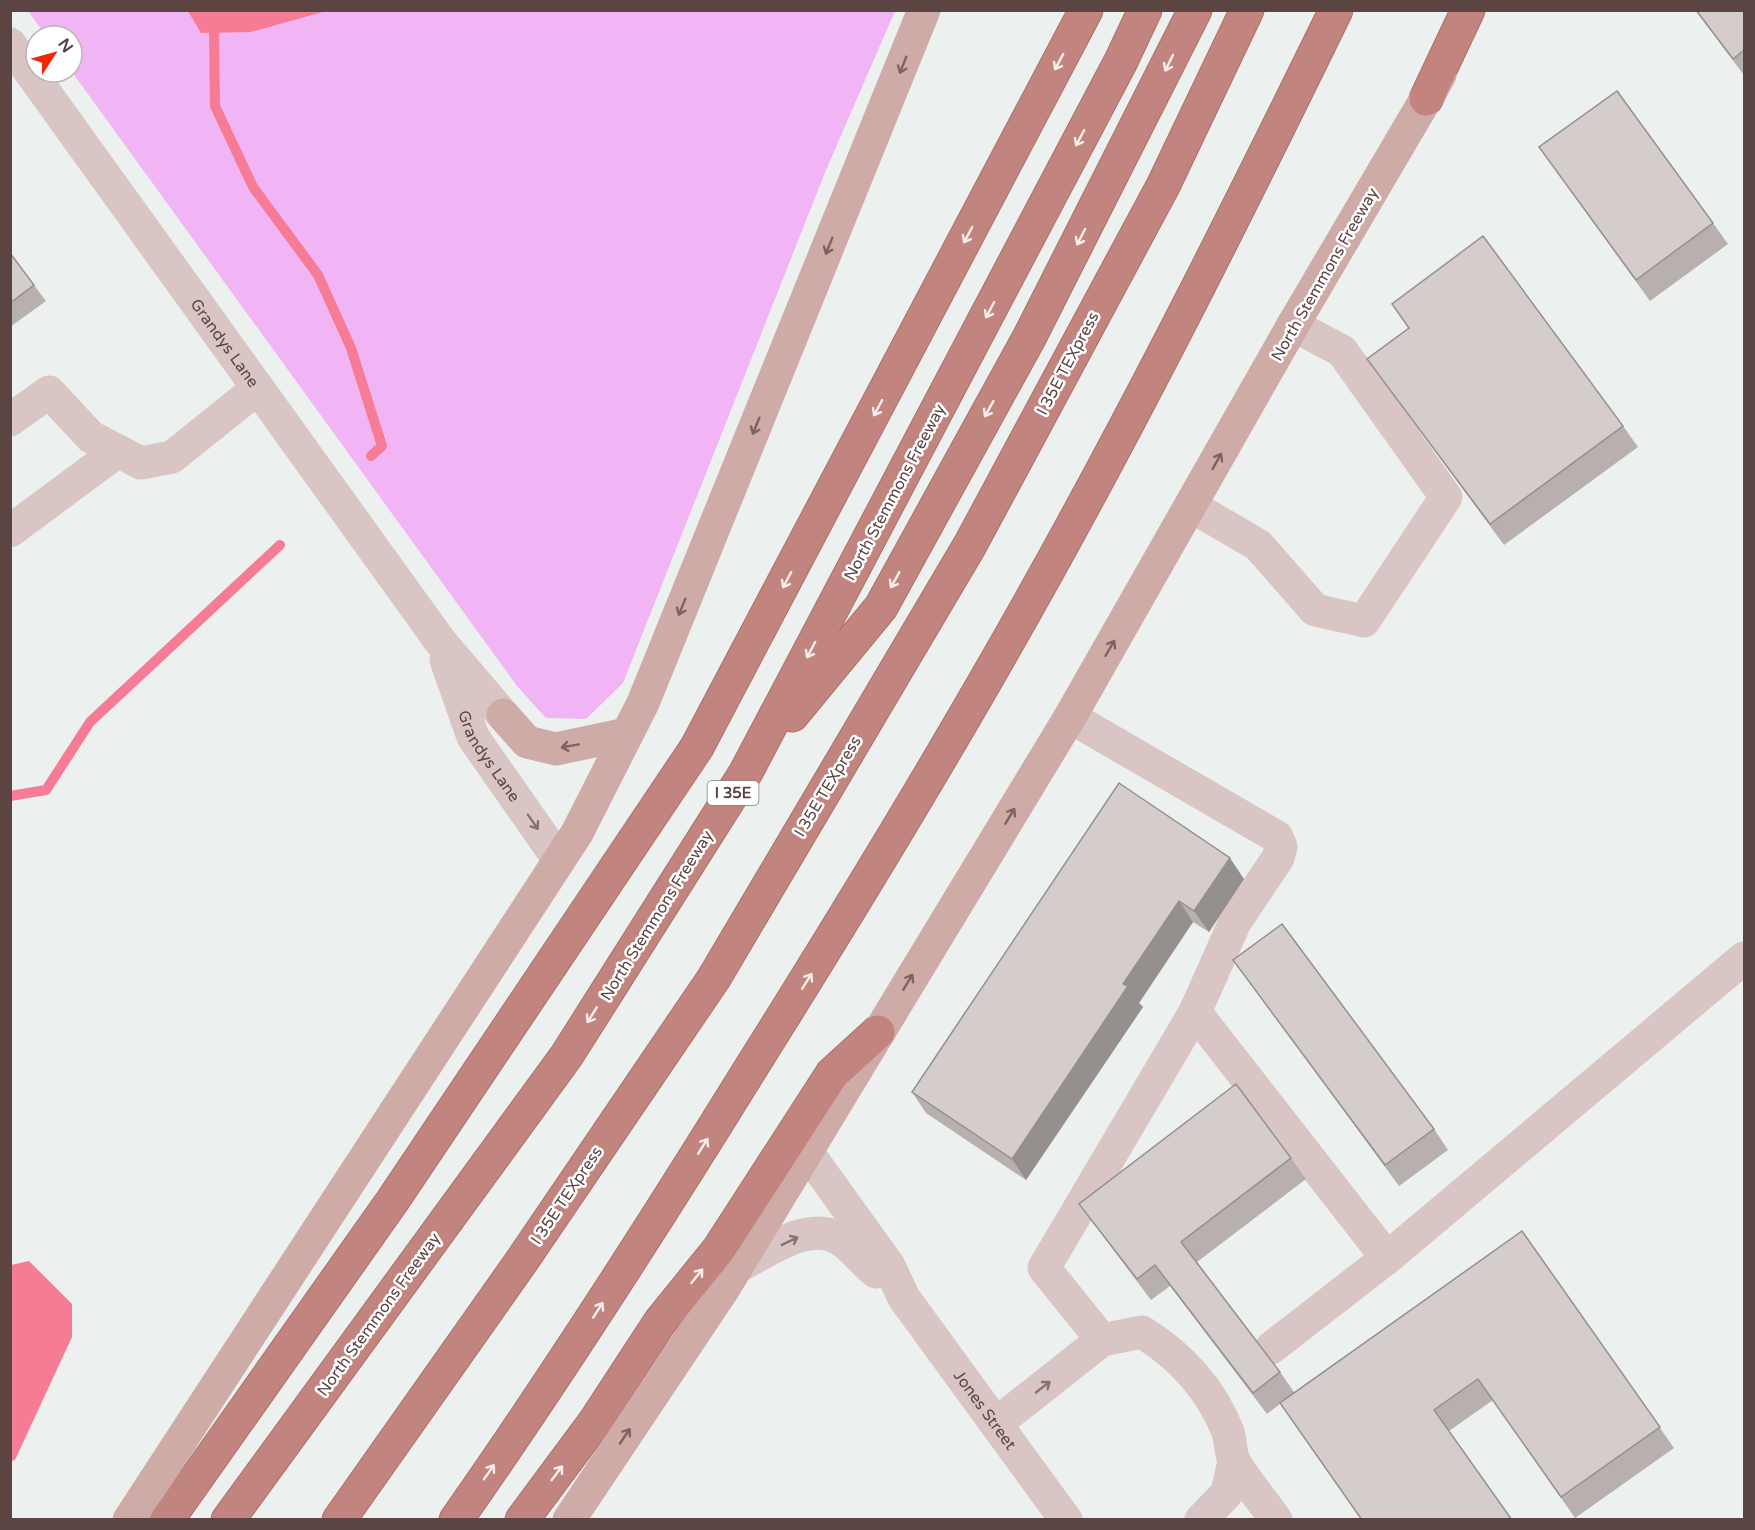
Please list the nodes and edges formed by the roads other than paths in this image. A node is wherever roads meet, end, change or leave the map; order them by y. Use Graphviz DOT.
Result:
graph roads {
  1 [pos="924,10"];
  2 [pos="1086,10"];
  3 [pos="1145,10"];
  4 [pos="1195,10"];
  5 [pos="1247,10"];
  6 [pos="1336,10"];
  7 [pos="1467,10"];
  8 [pos="1477,10"];
  9 [pos="10,44"];
  10 [pos="1426,99"];
  11 [pos="1293,325"];
  12 [pos="258,388"];
  13 [pos="10,420"];
  14 [pos="118,451"];
  15 [pos="1191,506"];
  16 [pos="10,531"];
  17 [pos="440,641"];
  18 [pos="503,716"];
  19 [pos="1070,717"];
  20 [pos="627,734"];
  21 [pos="746,772"];
  22 [pos="559,860"];
  23 [pos="1744,958"];
  24 [pos="1195,1012"];
  25 [pos="878,1032"];
  26 [pos="807,1152"];
  27 [pos="1388,1257"];
  28 [pos="737,1267"];
  29 [pos="904,1298"];
  30 [pos="1102,1341"];
  31 [pos="1271,1348"];
  32 [pos="997,1423"];
  33 [pos="1234,1461"];
  34 [pos="129,1520"];
  35 [pos="167,1520"];
  36 [pos="228,1520"];
  37 [pos="339,1520"];
  38 [pos="456,1520"];
  39 [pos="522,1520"];
  40 [pos="569,1520"];
  41 [pos="1066,1520"];
  42 [pos="1201,1520"];
  43 [pos="1276,1520"];
  1 -- 20 [label="main road, one-way"];
  2 -- 35 [label="highway, one-way"];
  3 -- 21 [label="highway, North Stemmons Freeway / I 35E, one-way"];
  4 -- 21 [label="highway, one-way"];
  5 -- 37 [label="highway, I 35E TEXpress"];
  38 -- 6 [label="highway, one-way"];
  7 -- 10 [label="highway"];
  8 -- 10 [label="main road, North Stemmons Freeway"];
  9 -- 12 [label="street, Grandys Lane"];
  10 -- 11 [label="main road, North Stemmons Freeway"];
  15 -- 11 [label="main road, North Stemmons Freeway, one-way"];
  11 -- 15 [label="street"];
  12 -- 14 [label="street"];
  12 -- 17 [label="street, Grandys Lane"];
  13 -- 14 [label="street"];
  14 -- 16 [label="street"];
  19 -- 15 [label="main road, North Stemmons Freeway, one-way"];
  17 -- 18 [label="street, Grandys Lane"];
  17 -- 22 [label="street, Grandys Lane, one-way"];
  20 -- 18 [label="main road, one-way"];
  19 -- 24 [label="street"];
  25 -- 19 [label="main road, North Stemmons Freeway, one-way"];
  20 -- 22 [label="main road"];
  21 -- 36 [label="highway, North Stemmons Freeway / I 35E, one-way"];
  22 -- 34 [label="main road"];
  23 -- 27 [label="street"];
  24 -- 27 [label="street"];
  24 -- 30 [label="street"];
  25 -- 26 [label="main road, North Stemmons Freeway"];
  39 -- 25 [label="highway, one-way"];
  26 -- 28 [label="main road, North Stemmons Freeway"];
  26 -- 29 [label="street, Jones Street"];
  27 -- 31 [label="street"];
  28 -- 29 [label="street, Jones Street, one-way"];
  40 -- 28 [label="main road, North Stemmons Freeway, one-way"];
  29 -- 32 [label="street, Jones Street"];
  32 -- 30 [label="street, one-way"];
  30 -- 33 [label="street"];
  32 -- 41 [label="street, Jones Street"];
  33 -- 42 [label="street"];
  33 -- 43 [label="street"];
}
